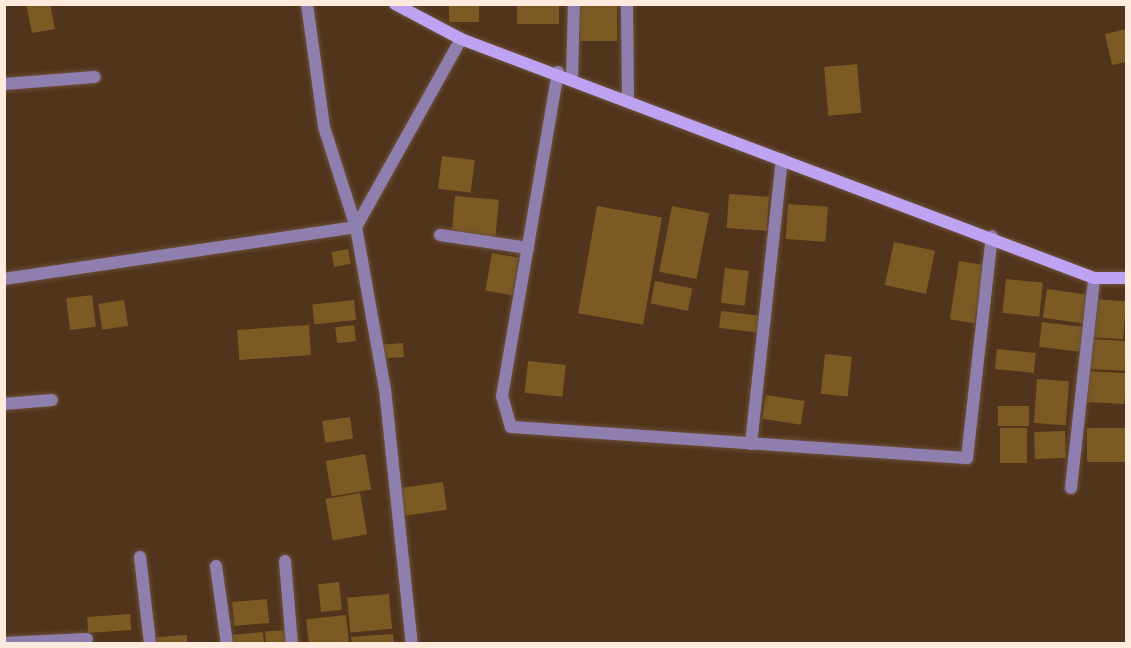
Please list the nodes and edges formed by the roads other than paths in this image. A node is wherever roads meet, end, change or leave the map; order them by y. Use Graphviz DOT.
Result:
graph roads {
  1 [pos="307,4"];
  2 [pos="395,4"];
  3 [pos="574,4"];
  4 [pos="627,4"];
  5 [pos="461,39"];
  6 [pos="558,72"];
  7 [pos="95,77"];
  8 [pos="572,78"];
  9 [pos="4,84"];
  10 [pos="628,99"];
  11 [pos="782,159"];
  12 [pos="356,227"];
  13 [pos="440,234"];
  14 [pos="992,236"];
  15 [pos="528,248"];
  16 [pos="1094,278"];
  17 [pos="1126,278"];
  18 [pos="4,279"];
  19 [pos="52,400"];
  20 [pos="4,404"];
  21 [pos="751,444"];
  22 [pos="1071,488"];
  23 [pos="140,557"];
  24 [pos="285,561"];
  25 [pos="216,566"];
  26 [pos="87,639"];
  27 [pos="4,643"];
  28 [pos="150,644"];
  29 [pos="227,644"];
  30 [pos="292,644"];
  31 [pos="412,644"];
  1 -- 12 [label="street"];
  2 -- 5 [label="street"];
  3 -- 8 [label="street"];
  4 -- 10 [label="street"];
  5 -- 6 [label="street"];
  5 -- 12 [label="street"];
  6 -- 8 [label="street"];
  6 -- 15 [label="street"];
  7 -- 9 [label="street"];
  8 -- 10 [label="street"];
  10 -- 11 [label="street"];
  11 -- 14 [label="street"];
  11 -- 21 [label="street"];
  12 -- 18 [label="street"];
  12 -- 31 [label="street"];
  13 -- 15 [label="street"];
  14 -- 16 [label="street"];
  14 -- 21 [label="street"];
  15 -- 21 [label="street"];
  16 -- 17 [label="street"];
  16 -- 22 [label="street"];
  19 -- 20 [label="street"];
  23 -- 28 [label="street"];
  24 -- 30 [label="street"];
  25 -- 29 [label="street"];
  26 -- 27 [label="street"];
}
